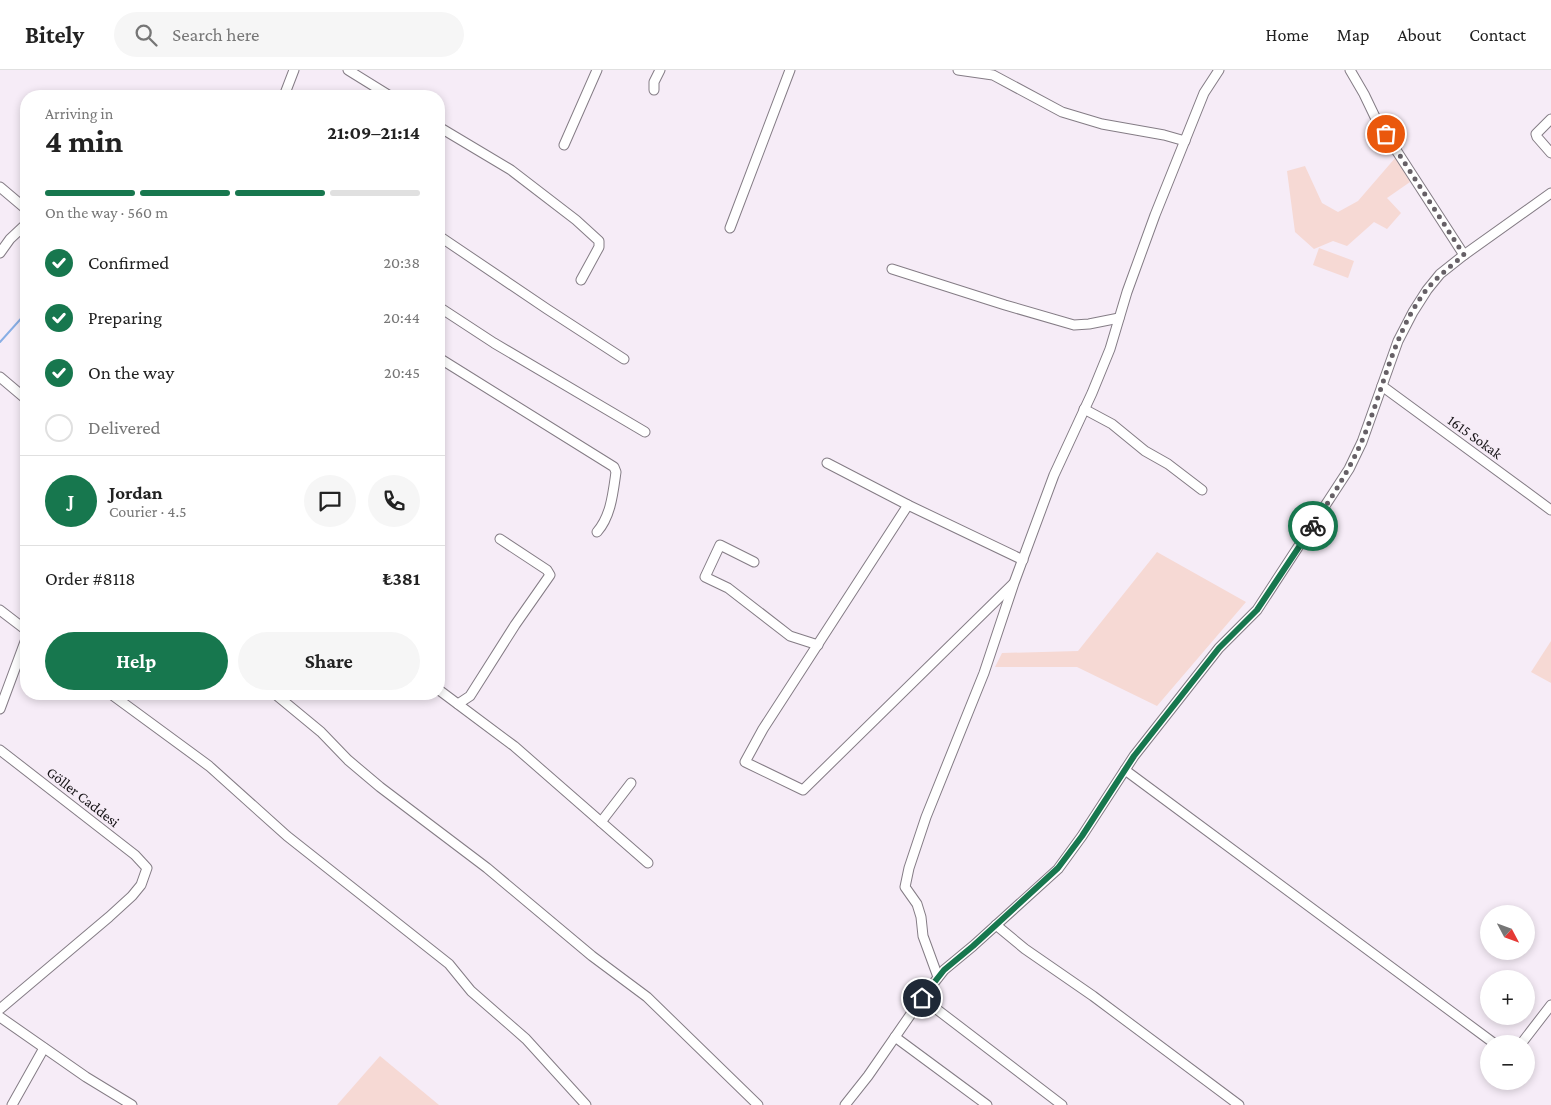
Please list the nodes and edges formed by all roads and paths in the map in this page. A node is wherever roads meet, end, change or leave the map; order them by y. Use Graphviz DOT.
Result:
graph roads {
  1 [pos="294,70"];
  2 [pos="348,70"];
  3 [pos="597,70"];
  4 [pos="660,70"];
  5 [pos="790,70"];
  6 [pos="958,70"];
  7 [pos="1219,70"];
  8 [pos="1350,70"];
  9 [pos="286,90"];
  10 [pos="380,90"];
  11 [pos="654,90"];
  12 [pos="1551,120"];
  13 [pos="445,131"];
  14 [pos="1185,141"];
  15 [pos="564,146"];
  16 [pos="1551,152"];
  17 [pos="0,187"];
  18 [pos="1551,193"];
  19 [pos="20,204"];
  20 [pos="730,228"];
  21 [pos="20,230"];
  22 [pos="445,240"];
  23 [pos="0,253"];
  24 [pos="1464,255"];
  25 [pos="892,269"];
  26 [pos="581,280"];
  27 [pos="445,311"];
  28 [pos="1119,318"];
  29 [pos="624,358"];
  30 [pos="445,362"];
  31 [pos="0,377"];
  32 [pos="1382,386"];
  33 [pos="20,394"];
  34 [pos="1084,409"];
  35 [pos="645,432"];
  36 [pos="827,463"];
  37 [pos="1202,490"];
  38 [pos="908,505"];
  39 [pos="1551,510"];
  40 [pos="597,532"];
  41 [pos="500,538"];
  42 [pos="1023,560"];
  43 [pos="754,562"];
  44 [pos="1014,583"];
  45 [pos="0,610"];
  46 [pos="20,625"];
  47 [pos="818,645"];
  48 [pos="20,655"];
  49 [pos="445,694"];
  50 [pos="119,700"];
  51 [pos="282,700"];
  52 [pos="458,704"];
  53 [pos="0,709"];
  54 [pos="0,750"];
  55 [pos="1125,770"];
  56 [pos="632,783"];
  57 [pos="601,822"];
  58 [pos="648,863"];
  59 [pos="996,925"];
  60 [pos="938,977"];
  61 [pos="922,998"];
  62 [pos="1551,1005"];
  63 [pos="0,1009"];
  64 [pos="0,1017"];
  65 [pos="1483,1035"];
  66 [pos="1528,1035"];
  67 [pos="895,1037"];
  68 [pos="44,1048"];
  69 [pos="12,1105"];
  70 [pos="132,1105"];
  71 [pos="586,1105"];
  72 [pos="758,1105"];
  73 [pos="845,1105"];
  74 [pos="987,1105"];
  75 [pos="1062,1105"];
  76 [pos="1239,1105"];
  1 -- 9 [label="street"];
  2 -- 10 [label="street"];
  3 -- 15 [label="street"];
  4 -- 11 [label="street"];
  5 -- 20 [label="street"];
  6 -- 14 [label="street"];
  7 -- 14 [label="street"];
  8 -- 24 [label="street"];
  12 -- 16 [label="street"];
  13 -- 26 [label="street"];
  14 -- 28 [label="street"];
  17 -- 19 [label="street"];
  18 -- 24 [label="street"];
  21 -- 23 [label="street"];
  22 -- 29 [label="street"];
  24 -- 32 [label="street"];
  25 -- 28 [label="street"];
  27 -- 35 [label="street"];
  28 -- 34 [label="street"];
  30 -- 40 [label="street"];
  31 -- 33 [label="street"];
  32 -- 39 [label="street, 1615 Sokak"];
  32 -- 55 [label="street"];
  34 -- 37 [label="street"];
  34 -- 42 [label="street"];
  36 -- 38 [label="street"];
  38 -- 42 [label="street"];
  38 -- 47 [label="street"];
  41 -- 52 [label="street"];
  42 -- 44 [label="street"];
  43 -- 47 [label="street"];
  44 -- 47 [label="street"];
  44 -- 60 [label="street"];
  45 -- 46 [label="street"];
  48 -- 53 [label="street"];
  49 -- 52 [label="street"];
  50 -- 71 [label="street"];
  51 -- 72 [label="street"];
  52 -- 57 [label="street"];
  54 -- 63 [label="street, Göller Caddesi"];
  55 -- 59 [label="street"];
  55 -- 65 [label="street"];
  56 -- 57 [label="street"];
  57 -- 58 [label="street"];
  59 -- 60 [label="street"];
  59 -- 76 [label="street"];
  60 -- 61 [label="street"];
  61 -- 67 [label="street"];
  61 -- 75 [label="street"];
  62 -- 66 [label="street"];
  64 -- 68 [label="street"];
  67 -- 73 [label="street"];
  67 -- 74 [label="street"];
  68 -- 69 [label="street"];
  68 -- 70 [label="street"];
}
